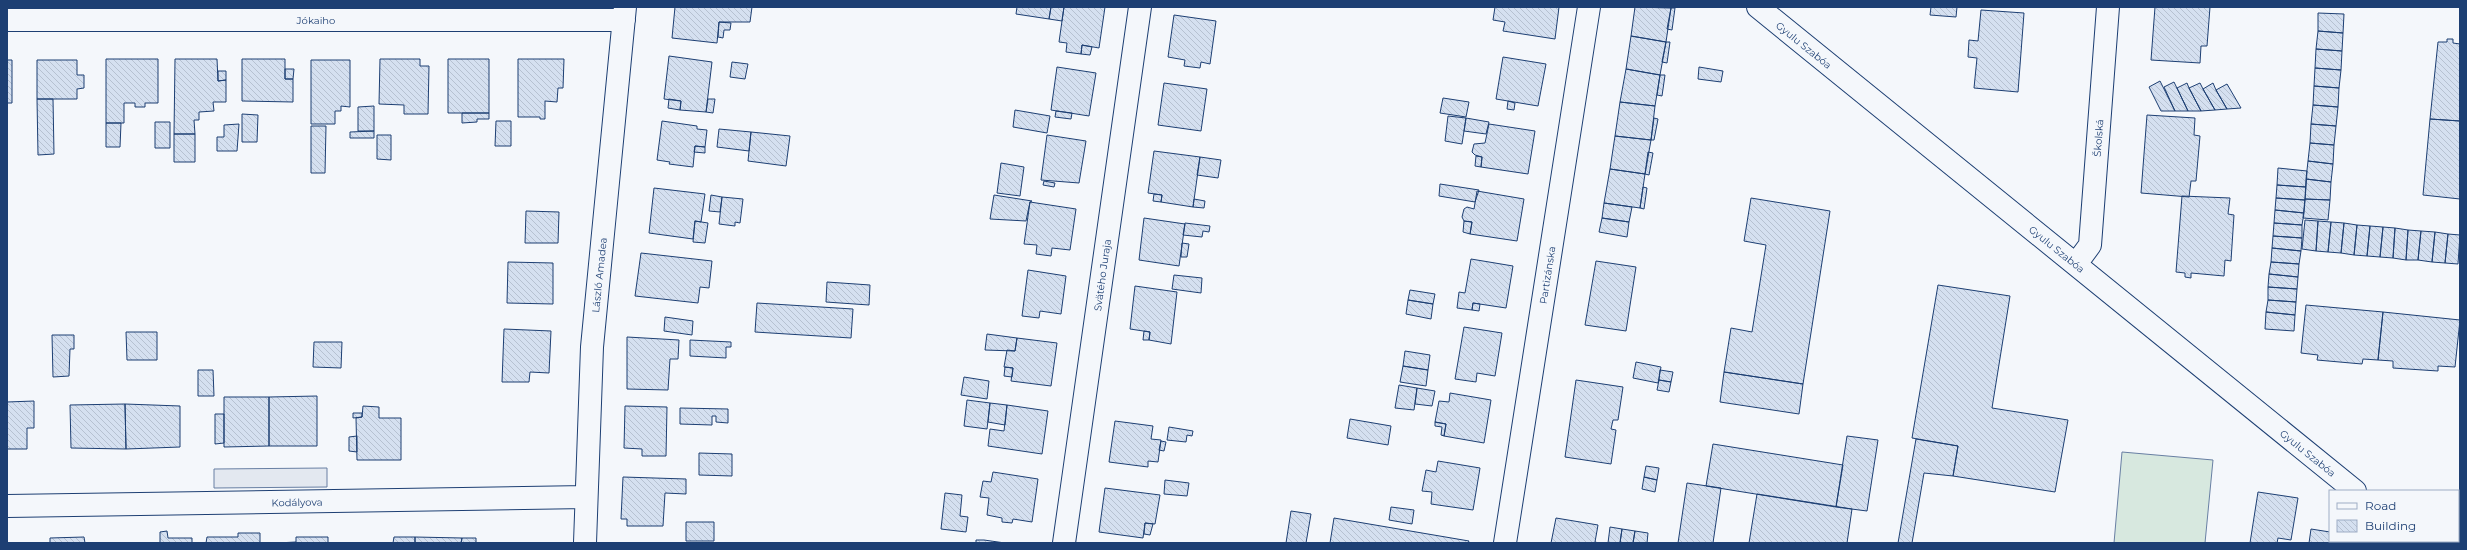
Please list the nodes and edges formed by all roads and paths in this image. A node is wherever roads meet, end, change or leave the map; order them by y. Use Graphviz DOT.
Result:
graph roads {
  1 [pos="1140,7"];
  2 [pos="1589,7"];
  3 [pos="1758,7"];
  4 [pos="2108,7"];
  5 [pos="625,13"];
  6 [pos="7,20"];
  7 [pos="2076,264"];
  8 [pos="2354,490"];
  9 [pos="586,497"];
  10 [pos="7,506"];
  11 [pos="585,543"];
  12 [pos="1064,543"];
  13 [pos="1505,543"];
  1 -- 12 [label="street, Svätého Juraja"];
  2 -- 13 [label="street, Partizánska"];
  3 -- 7 [label="street, Gyulu Szabóa"];
  4 -- 7 [label="street, Školská"];
  5 -- 6 [label="street, Jókaiho"];
  5 -- 9 [label="street, László Amadea"];
  7 -- 8 [label="street, Gyulu Szabóa"];
  9 -- 10 [label="street, Kodályova"];
  9 -- 11 [label="street, László Amadea"];
}
